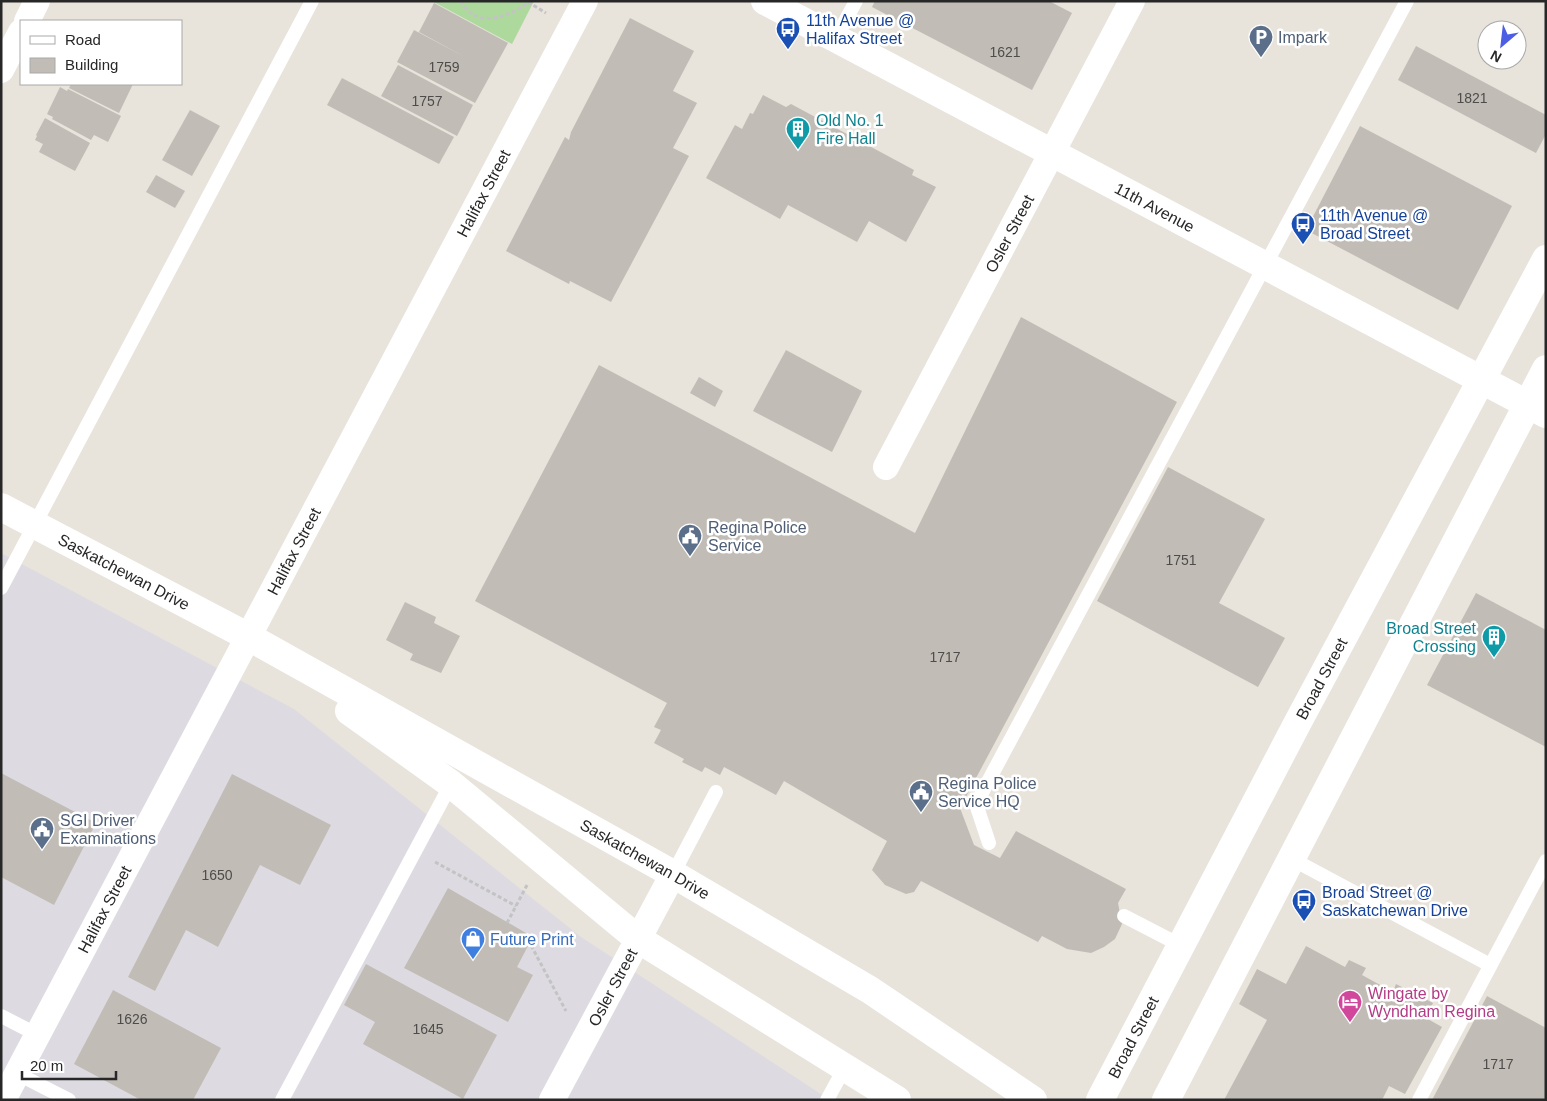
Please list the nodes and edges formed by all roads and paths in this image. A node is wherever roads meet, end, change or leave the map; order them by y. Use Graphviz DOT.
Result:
graph roads {
  1 [pos="37,1"];
  2 [pos="312,1"];
  3 [pos="461,1"];
  4 [pos="584,1"];
  5 [pos="765,1"];
  6 [pos="856,1"];
  7 [pos="1132,1"];
  8 [pos="1407,1"];
  9 [pos="528,3"];
  10 [pos="28,20"];
  11 [pos="20,34"];
  12 [pos="836,38"];
  13 [pos="1,70"];
  14 [pos="1051,152"];
  15 [pos="1546,259"];
  16 [pos="1266,266"];
  17 [pos="1546,369"];
  18 [pos="1482,380"];
  19 [pos="1536,409"];
  20 [pos="886,467"];
  21 [pos="1,507"];
  22 [pos="35,525"];
  23 [pos="1,588"];
  24 [pos="247,636"];
  25 [pos="451,784"];
  26 [pos="716,792"];
  27 [pos="989,843"];
  28 [pos="415,852"];
  29 [pos="541,858"];
  30 [pos="1290,858"];
  31 [pos="1546,861"];
  32 [pos="673,874"];
  33 [pos="516,906"];
  34 [pos="1124,916"];
  35 [pos="507,923"];
  36 [pos="525,934"];
  37 [pos="638,939"];
  38 [pos="1182,946"];
  39 [pos="1490,965"];
  40 [pos="1,1016"];
  41 [pos="38,1035"];
  42 [pos="582,1043"];
  43 [pos="844,1067"];
  44 [pos="18,1074"];
  45 [pos="3,1100"];
  46 [pos="69,1100"];
  47 [pos="282,1100"];
  48 [pos="552,1100"];
  49 [pos="827,1100"];
  50 [pos="897,1100"];
  51 [pos="1033,1100"];
  52 [pos="1100,1100"];
  53 [pos="1166,1100"];
  54 [pos="1419,1100"];
  1 -- 10 [label="street"];
  2 -- 22 [label="lane"];
  3 -- 9 [label="path"];
  4 -- 24 [label="street, Halifax Street"];
  5 -- 12 [label="main road, 11th Avenue"];
  6 -- 12 [label="lane"];
  7 -- 14 [label="street, Osler Street"];
  8 -- 16 [label="lane"];
  11 -- 13 [label="street"];
  12 -- 14 [label="main road, 11th Avenue"];
  14 -- 16 [label="main road, 11th Avenue"];
  14 -- 20 [label="street, Osler Street"];
  15 -- 18 [label="main road, Broad Street"];
  16 -- 18 [label="main road, 11th Avenue"];
  16 -- 27 [label="lane"];
  17 -- 19 [label="main road"];
  18 -- 19 [label="main road, 11th Avenue"];
  18 -- 38 [label="main road, Broad Street"];
  19 -- 30 [label="main road"];
  21 -- 22 [label="main road, Saskatchewan Drive"];
  22 -- 23 [label="lane"];
  22 -- 24 [label="main road, Saskatchewan Drive"];
  24 -- 25 [label="main road, Saskatchewan Drive"];
  24 -- 32 [label="main road, Saskatchewan Drive"];
  24 -- 41 [label="street, Halifax Street"];
  25 -- 28 [label="lane"];
  25 -- 29 [label="main road, Saskatchewan Drive"];
  26 -- 32 [label="lane"];
  28 -- 33 [label="path"];
  28 -- 47 [label="lane"];
  29 -- 33 [label="path"];
  29 -- 37 [label="main road, Saskatchewan Drive"];
  30 -- 39 [label="lane"];
  30 -- 53 [label="main road"];
  31 -- 39 [label="lane"];
  32 -- 37 [label="street, Osler Street"];
  32 -- 51 [label="main road, Saskatchewan Drive"];
  33 -- 35 [label="path"];
  34 -- 38 [label="lane"];
  36 -- 42 [label="path"];
  37 -- 42 [label="street, Osler Street"];
  37 -- 43 [label="main road, Saskatchewan Drive"];
  38 -- 52 [label="main road, Broad Street"];
  39 -- 54 [label="lane"];
  40 -- 41 [label="lane"];
  41 -- 44 [label="street, Halifax Street"];
  42 -- 48 [label="street, Osler Street"];
  43 -- 49 [label="lane"];
  43 -- 50 [label="main road, Saskatchewan Drive"];
  44 -- 45 [label="street, Halifax Street"];
  44 -- 46 [label="lane"];
}
